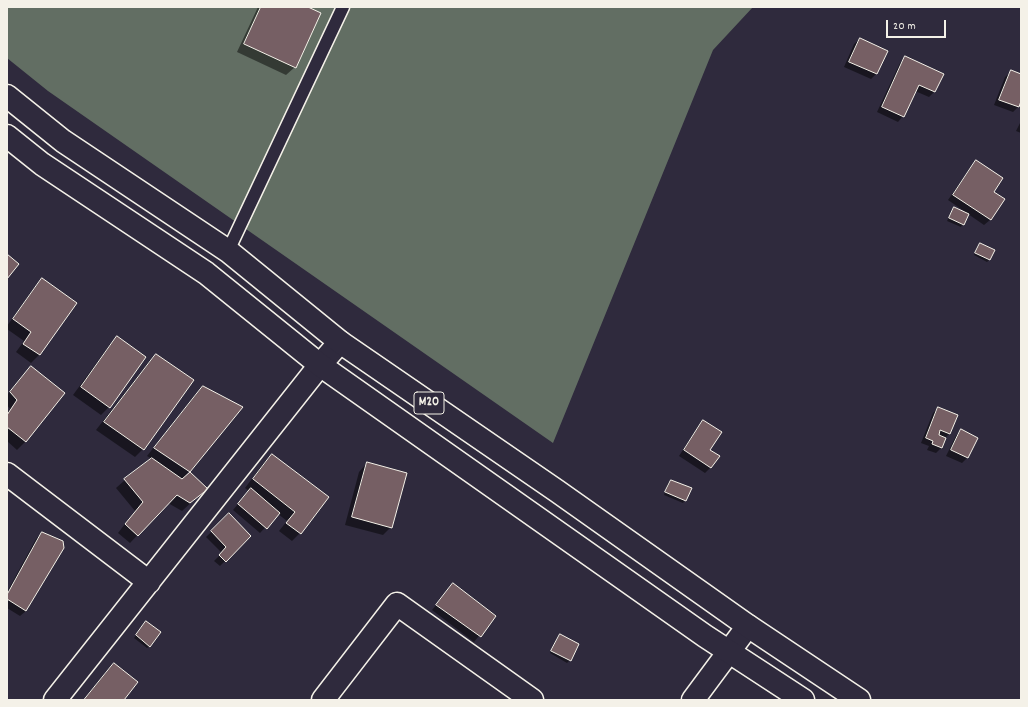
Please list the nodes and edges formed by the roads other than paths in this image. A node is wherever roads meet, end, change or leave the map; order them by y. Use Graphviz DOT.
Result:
graph roads {
  1 [pos="343,7"];
  2 [pos="7,96"];
  3 [pos="7,136"];
  4 [pos="228,251"];
  5 [pos="340,342"];
  6 [pos="320,365"];
  7 [pos="7,474"];
  8 [pos="149,582"];
  9 [pos="748,626"];
  10 [pos="730,651"];
  11 [pos="55,700"];
  12 [pos="323,700"];
  13 [pos="532,700"];
  14 [pos="693,700"];
  15 [pos="803,700"];
  16 [pos="859,700"];
  1 -- 4 [label="lane"];
  2 -- 4 [label="main road, M20"];
  3 -- 6 [label="main road, M20"];
  4 -- 5 [label="main road, M20"];
  5 -- 6 [label="main road"];
  5 -- 9 [label="main road, M20"];
  6 -- 8 [label="main road"];
  6 -- 10 [label="main road, M20"];
  7 -- 8 [label="main road"];
  8 -- 11 [label="main road"];
  9 -- 10 [label="main road"];
  9 -- 16 [label="main road, M20"];
  10 -- 14 [label="main road"];
  10 -- 15 [label="main road, M20"];
  12 -- 13 [label="main road"];
}
